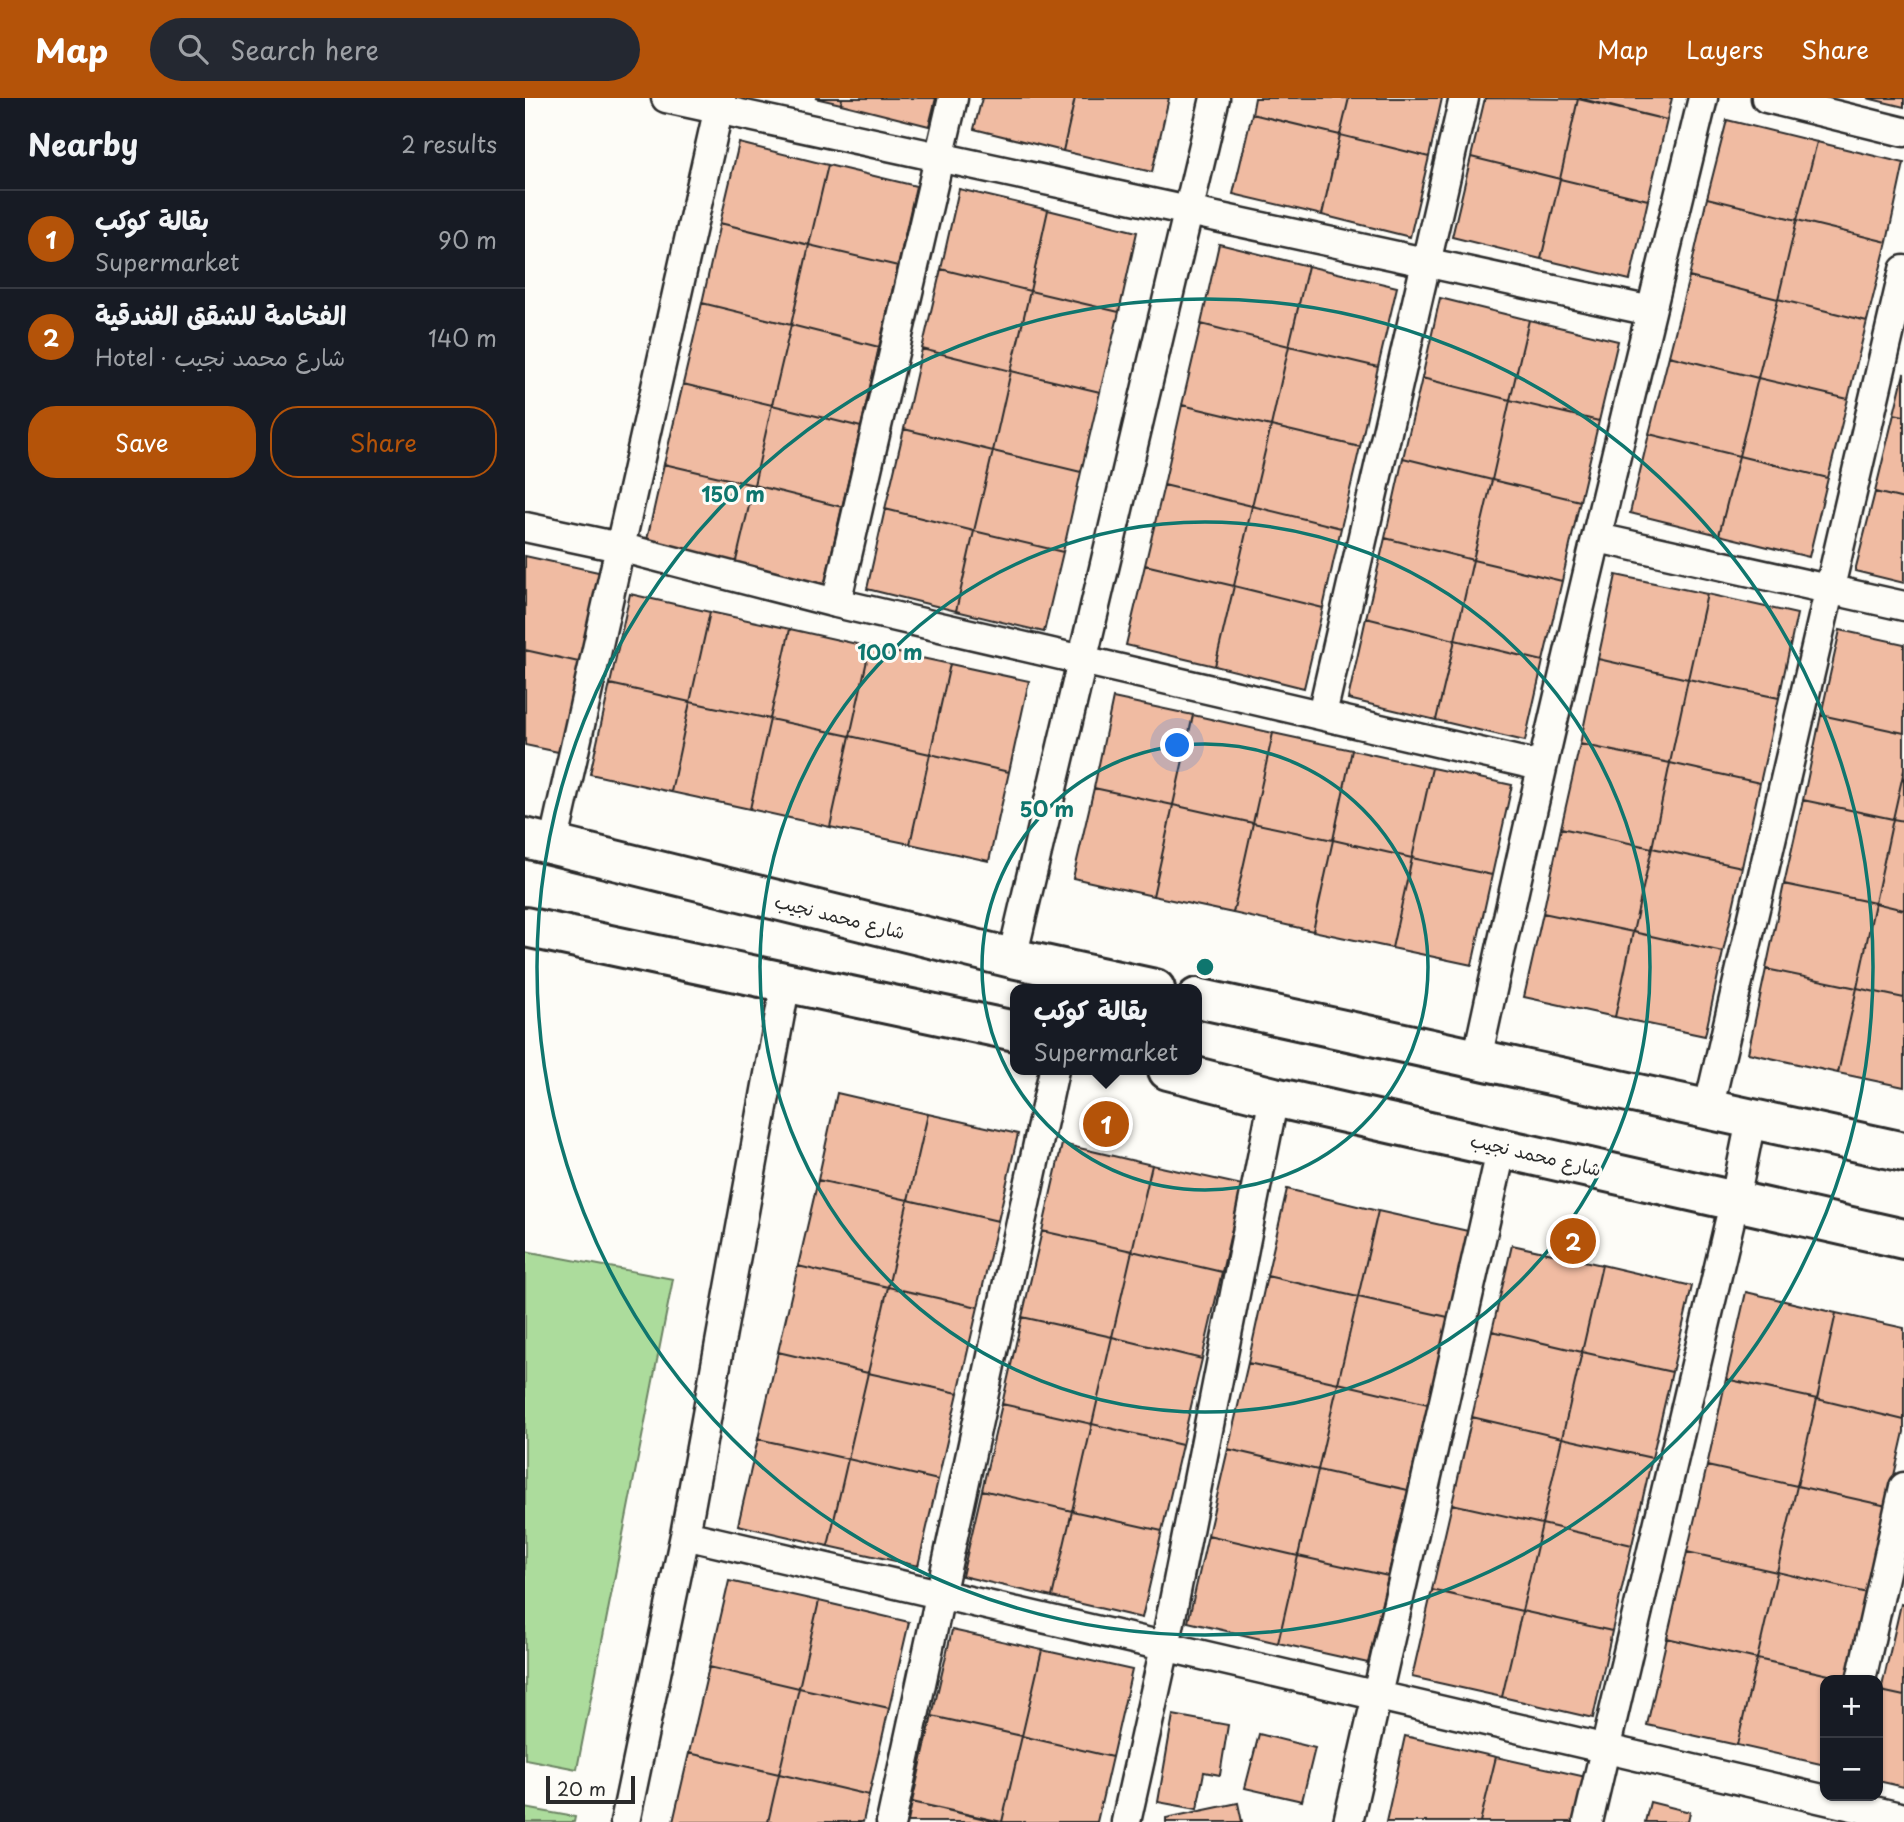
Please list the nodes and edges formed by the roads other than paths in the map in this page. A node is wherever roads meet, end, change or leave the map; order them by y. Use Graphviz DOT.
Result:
graph roads {
  1 [pos="666,98"];
  2 [pos="953,98"];
  3 [pos="1215,98"];
  4 [pos="1464,98"];
  5 [pos="1703,98"];
  6 [pos="1766,98"];
  7 [pos="719,104"];
  8 [pos="1904,132"];
  9 [pos="940,158"];
  10 [pos="1189,211"];
  11 [pos="1426,262"];
  12 [pos="1904,270"];
  13 [pos="1651,311"];
  14 [pos="525,527"];
  15 [pos="1598,538"];
  16 [pos="619,547"];
  17 [pos="1829,589"];
  18 [pos="836,603"];
  19 [pos="1904,606"];
  20 [pos="1082,660"];
  21 [pos="1322,714"];
  22 [pos="1541,766"];
  23 [pos="539,842"];
  24 [pos="525,928"];
  25 [pos="1011,958"];
  26 [pos="786,981"];
  27 [pos="1132,984"];
  28 [pos="1202,999"];
  29 [pos="1010,1030"];
  30 [pos="1477,1059"];
  31 [pos="1053,1075"];
  32 [pos="1188,1075"];
  33 [pos="1274,1097"];
  34 [pos="1708,1110"];
  35 [pos="1751,1120"];
  36 [pos="1502,1147"];
  37 [pos="1904,1152"];
  38 [pos="1735,1199"];
  39 [pos="1904,1239"];
  40 [pos="1904,1487"];
  41 [pos="685,1535"];
  42 [pos="941,1595"];
  43 [pos="1165,1647"];
  44 [pos="1862,1675"];
  45 [pos="1375,1695"];
  46 [pos="1604,1748"];
  47 [pos="1833,1806"];
  48 [pos="1904,1818"];
  49 [pos="625,1822"];
  50 [pos="891,1822"];
  51 [pos="1126,1822"];
  52 [pos="1348,1822"];
  53 [pos="1588,1822"];
  1 -- 7 [label="street"];
  2 -- 9 [label="street"];
  3 -- 10 [label="street"];
  4 -- 11 [label="street"];
  5 -- 13 [label="street"];
  6 -- 8 [label="street"];
  7 -- 9 [label="street"];
  7 -- 16 [label="street"];
  9 -- 10 [label="street"];
  9 -- 18 [label="street"];
  10 -- 11 [label="street"];
  10 -- 20 [label="street"];
  11 -- 13 [label="street"];
  11 -- 21 [label="street"];
  12 -- 17 [label="street"];
  13 -- 15 [label="street"];
  14 -- 16 [label="street"];
  15 -- 17 [label="street"];
  15 -- 22 [label="street"];
  16 -- 18 [label="street"];
  16 -- 23 [label="street"];
  17 -- 19 [label="street"];
  17 -- 34 [label="street"];
  18 -- 20 [label="street"];
  20 -- 21 [label="street"];
  20 -- 25 [label="street"];
  21 -- 22 [label="street"];
  22 -- 30 [label="street"];
  23 -- 25 [label="main road, شارع محمد نجيب"];
  24 -- 26 [label="main road"];
  25 -- 27 [label="main road, شارع محمد نجيب"];
  26 -- 29 [label="main road"];
  26 -- 41 [label="street"];
  28 -- 30 [label="main road"];
  30 -- 34 [label="main road"];
  31 -- 42 [label="street"];
  32 -- 33 [label="main road, شارع محمد نجيب"];
  33 -- 36 [label="main road, شارع محمد نجيب"];
  33 -- 43 [label="street"];
  34 -- 35 [label="main road"];
  35 -- 37 [label="main road"];
  35 -- 38 [label="street"];
  36 -- 38 [label="main road, شارع محمد نجيب"];
  36 -- 45 [label="street"];
  38 -- 39 [label="main road, شارع محمد نجيب"];
  38 -- 46 [label="street"];
  40 -- 44 [label="street"];
  41 -- 42 [label="street"];
  41 -- 49 [label="street"];
  42 -- 43 [label="street"];
  42 -- 50 [label="street"];
  43 -- 45 [label="street"];
  43 -- 51 [label="street"];
  45 -- 46 [label="street"];
  45 -- 52 [label="street"];
  46 -- 47 [label="street"];
  46 -- 53 [label="street"];
  47 -- 48 [label="street"];
}
